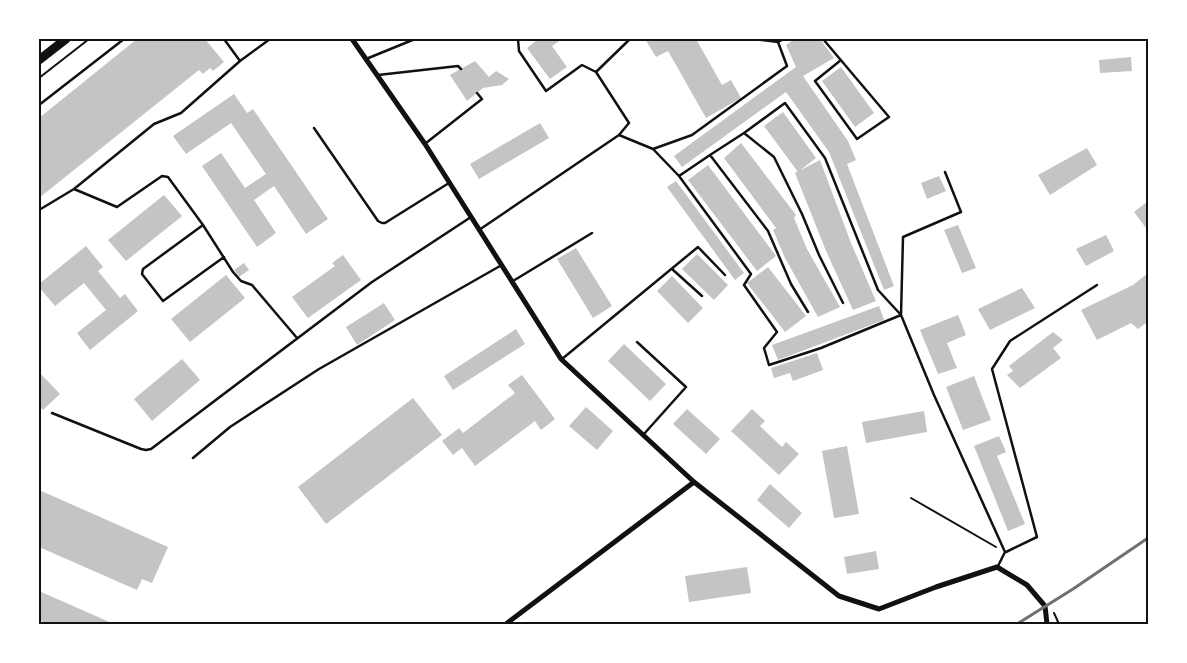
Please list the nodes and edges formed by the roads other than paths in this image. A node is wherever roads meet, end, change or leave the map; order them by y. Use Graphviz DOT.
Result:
graph roads {
  1 [pos="66,39"];
  2 [pos="124,39"];
  3 [pos="224,39"];
  4 [pos="270,39"];
  5 [pos="352,39"];
  6 [pos="415,39"];
  7 [pos="518,39"];
  8 [pos="630,39"];
  9 [pos="753,39"];
  10 [pos="784,39"];
  11 [pos="823,39"];
  12 [pos="778,42"];
  13 [pos="366,59"];
  14 [pos="39,60"];
  15 [pos="841,60"];
  16 [pos="240,61"];
  17 [pos="461,69"];
  18 [pos="596,72"];
  19 [pos="378,75"];
  20 [pos="478,93"];
  21 [pos="39,105"];
  22 [pos="314,128"];
  23 [pos="744,133"];
  24 [pos="619,136"];
  25 [pos="425,144"];
  26 [pos="653,149"];
  27 [pos="710,155"];
  28 [pos="945,172"];
  29 [pos="679,176"];
  30 [pos="450,183"];
  31 [pos="74,189"];
  32 [pos="39,210"];
  33 [pos="471,217"];
  34 [pos="203,225"];
  35 [pos="479,230"];
  36 [pos="592,233"];
  37 [pos="224,257"];
  38 [pos="502,265"];
  39 [pos="672,269"];
  40 [pos="725,274"];
  41 [pos="512,282"];
  42 [pos="1098,285"];
  43 [pos="702,296"];
  44 [pos="843,303"];
  45 [pos="808,312"];
  46 [pos="901,315"];
  47 [pos="296,338"];
  48 [pos="637,342"];
  49 [pos="561,360"];
  50 [pos="52,413"];
  51 [pos="643,435"];
  52 [pos="193,458"];
  53 [pos="694,482"];
  54 [pos="1005,552"];
  55 [pos="997,567"];
  56 [pos="506,624"];
  57 [pos="1047,624"];
  1 -- 14 [label="main road"];
  2 -- 21 [label="lane"];
  3 -- 16 [label="lane"];
  4 -- 16 [label="lane"];
  5 -- 13 [label="street"];
  6 -- 13 [label="lane"];
  7 -- 18 [label="lane"];
  8 -- 18 [label="lane"];
  9 -- 12 [label="lane"];
  10 -- 12 [label="lane"];
  11 -- 15 [label="lane"];
  12 -- 26 [label="lane"];
  13 -- 19 [label="street"];
  15 -- 15 [label="lane"];
  16 -- 31 [label="lane"];
  17 -- 19 [label="lane"];
  18 -- 24 [label="lane"];
  19 -- 25 [label="street"];
  20 -- 25 [label="lane"];
  22 -- 30 [label="lane"];
  23 -- 27 [label="lane"];
  23 -- 44 [label="lane"];
  23 -- 46 [label="lane"];
  24 -- 26 [label="lane"];
  24 -- 35 [label="lane"];
  25 -- 30 [label="street"];
  26 -- 29 [label="lane"];
  27 -- 29 [label="lane"];
  27 -- 45 [label="lane"];
  28 -- 46 [label="lane"];
  29 -- 46 [label="lane"];
  30 -- 33 [label="street"];
  31 -- 32 [label="lane"];
  31 -- 34 [label="lane"];
  33 -- 35 [label="street"];
  33 -- 47 [label="lane"];
  34 -- 37 [label="lane"];
  34 -- 37 [label="lane"];
  35 -- 38 [label="street"];
  36 -- 41 [label="lane"];
  37 -- 47 [label="lane"];
  38 -- 41 [label="street"];
  38 -- 52 [label="lane"];
  39 -- 40 [label="lane"];
  39 -- 43 [label="lane"];
  39 -- 49 [label="lane"];
  41 -- 49 [label="street"];
  42 -- 54 [label="lane"];
  46 -- 54 [label="lane"];
  47 -- 50 [label="lane"];
  48 -- 51 [label="lane"];
  49 -- 51 [label="street"];
  51 -- 53 [label="street"];
  53 -- 55 [label="street"];
  53 -- 56 [label="street"];
  54 -- 55 [label="lane"];
  55 -- 57 [label="street"];
}
